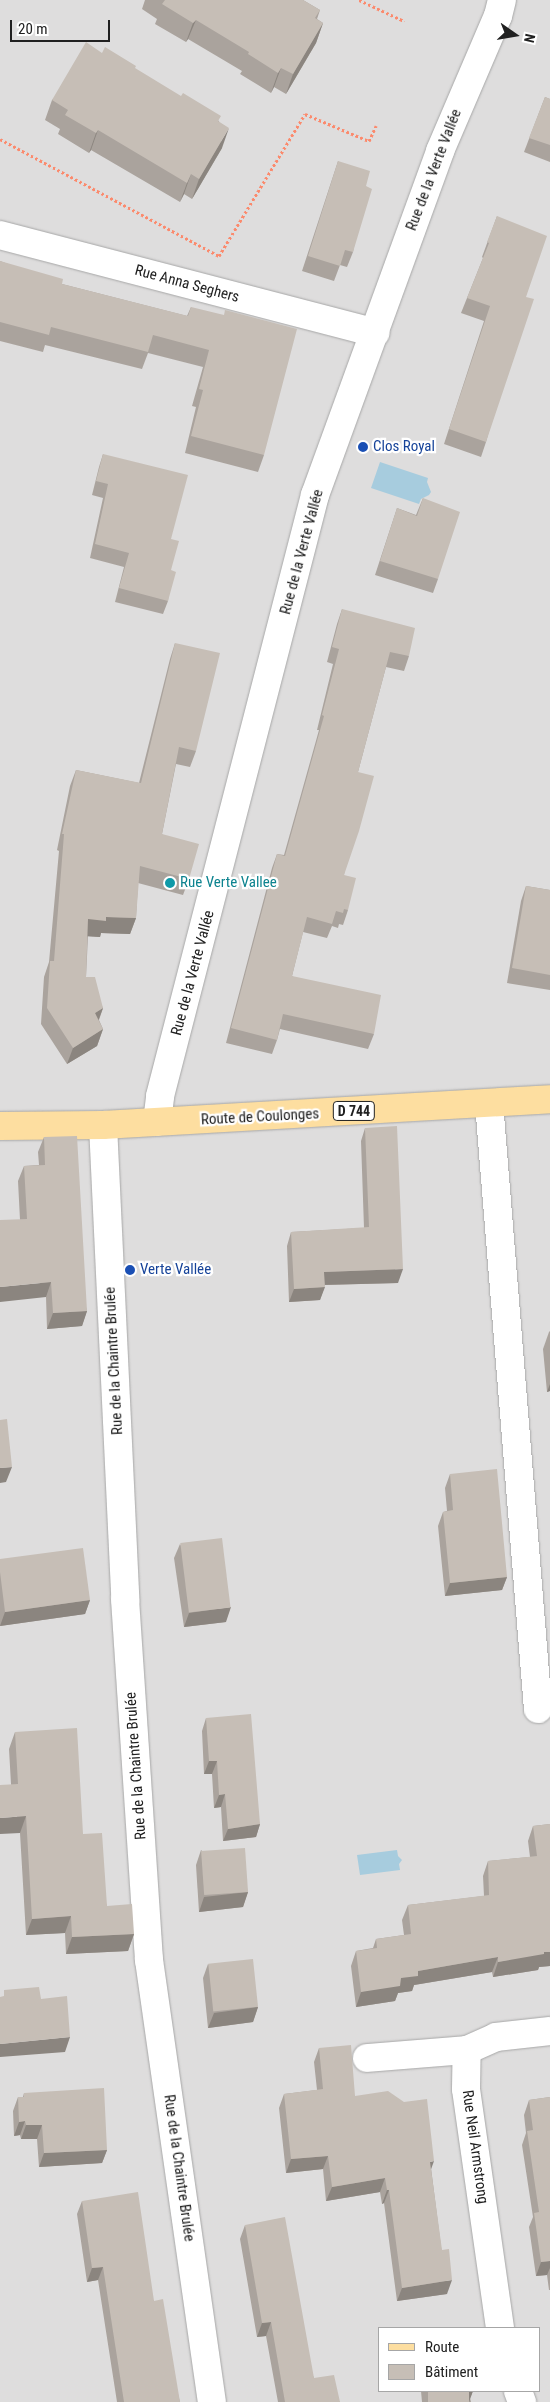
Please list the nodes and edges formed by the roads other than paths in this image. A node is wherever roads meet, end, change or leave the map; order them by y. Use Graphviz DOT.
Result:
graph roads {
  1 [pos="502,0"];
  2 [pos="0,235"];
  3 [pos="375,332"];
  4 [pos="550,1099"];
  5 [pos="489,1103"];
  6 [pos="157,1122"];
  7 [pos="0,1126"];
  8 [pos="103,1126"];
  9 [pos="538,1709"];
  10 [pos="550,2031"];
  11 [pos="467,2050"];
  12 [pos="367,2058"];
  13 [pos="500,2327"];
  14 [pos="212,2402"];
  1 -- 3 [label="street, Rue de la Verte Vallée"];
  2 -- 3 [label="street, Rue Anna Seghers"];
  3 -- 6 [label="street, Rue de la Verte Vallée"];
  4 -- 5 [label="main road, Route de Coulonges / D 744"];
  5 -- 6 [label="main road, Route de Coulonges / D 744"];
  5 -- 9 [label="street"];
  6 -- 8 [label="main road, Route de Coulonges / D 744"];
  7 -- 8 [label="main road, Route de Coulonges / D 744"];
  8 -- 14 [label="street, Rue de la Chaintre Brulée"];
  10 -- 11 [label="street"];
  11 -- 12 [label="street"];
  11 -- 13 [label="street, Rue Neil Armstrong"];
}
